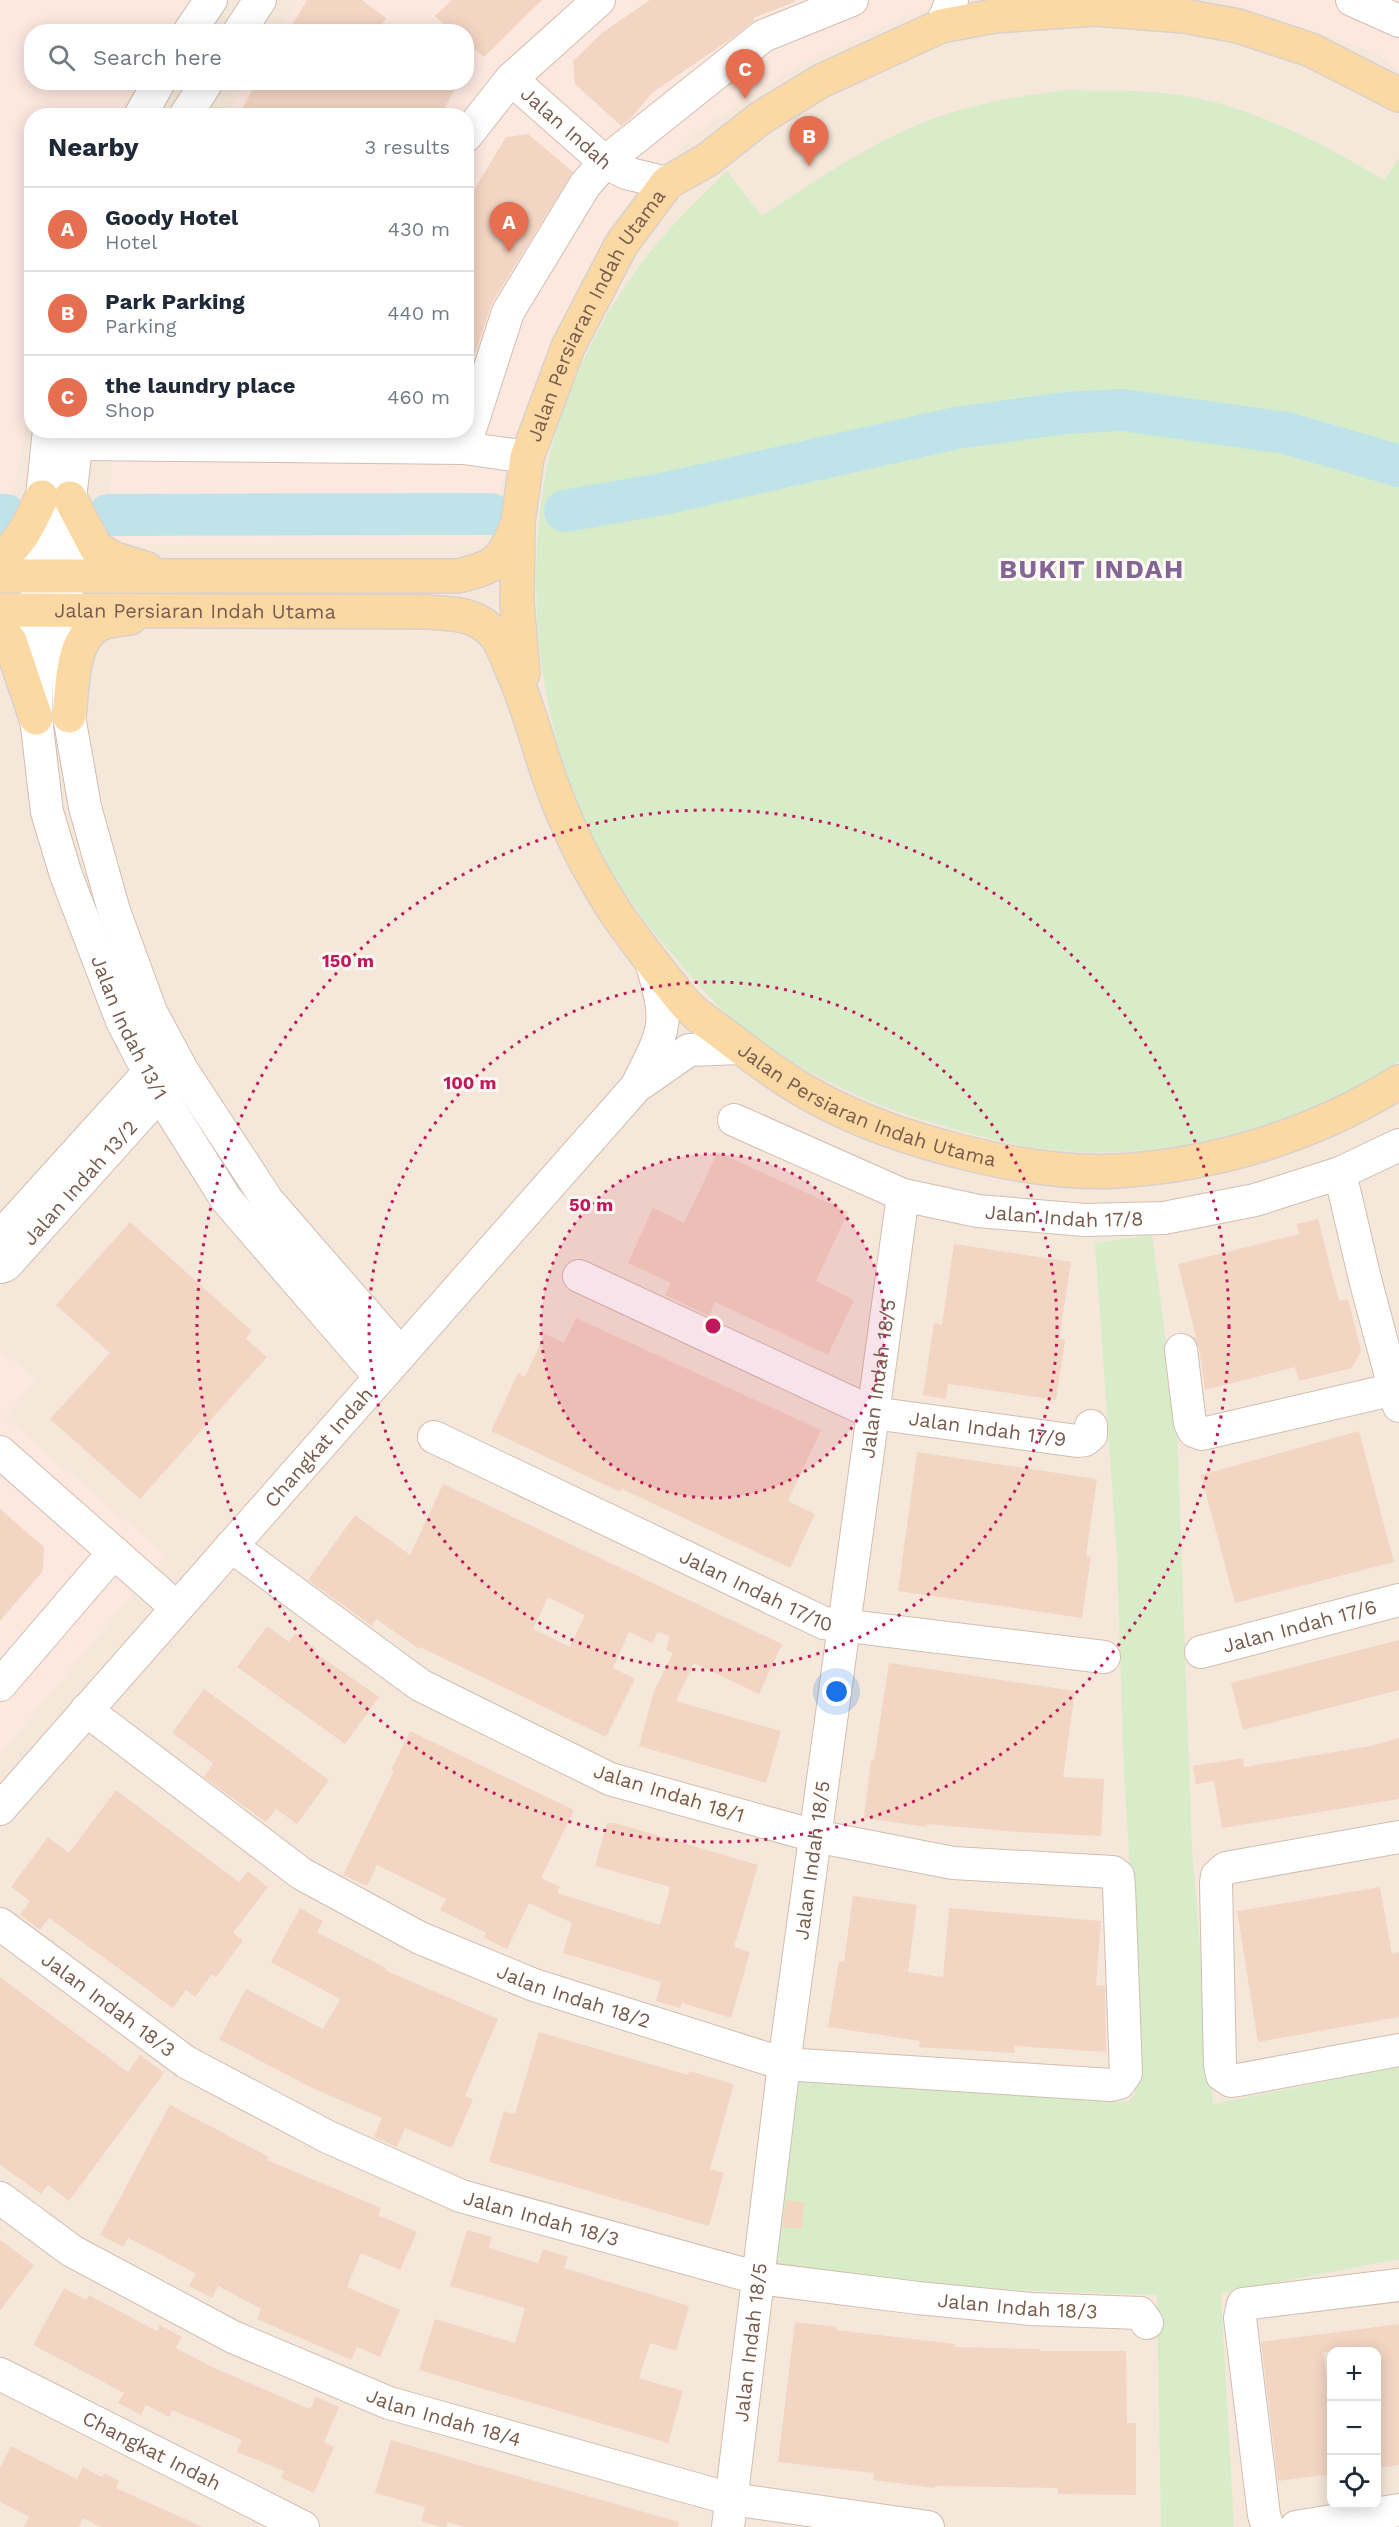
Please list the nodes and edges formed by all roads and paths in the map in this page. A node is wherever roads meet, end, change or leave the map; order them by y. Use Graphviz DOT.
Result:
graph roads {
  1 [pos="211,0"];
  2 [pos="260,0"];
  3 [pos="599,0"];
  4 [pos="852,0"];
  5 [pos="1352,0"];
  6 [pos="1122,5"];
  7 [pos="988,8"];
  8 [pos="1178,8"];
  9 [pos="947,13"];
  10 [pos="1399,21"];
  11 [pos="194,24"];
  12 [pos="245,24"];
  13 [pos="511,79"];
  14 [pos="155,90"];
  15 [pos="202,90"];
  16 [pos="1399,95"];
  17 [pos="144,108"];
  18 [pos="190,108"];
  19 [pos="474,125"];
  20 [pos="615,167"];
  21 [pos="667,183"];
  22 [pos="640,218"];
  23 [pos="474,417"];
  24 [pos="67,438"];
  25 [pos="268,438"];
  26 [pos="467,438"];
  27 [pos="334,439"];
  28 [pos="464,448"];
  29 [pos="527,457"];
  30 [pos="56,498"];
  31 [pos="518,522"];
  32 [pos="0,557"];
  33 [pos="0,576"];
  34 [pos="52,577"];
  35 [pos="176,577"];
  36 [pos="0,610"];
  37 [pos="51,610"];
  38 [pos="173,610"];
  39 [pos="0,630"];
  40 [pos="525,696"];
  41 [pos="69,716"];
  42 [pos="36,718"];
  43 [pos="651,960"];
  44 [pos="742,1048"];
  45 [pos="177,1059"];
  46 [pos="153,1083"];
  47 [pos="1399,1083"];
  48 [pos="636,1087"];
  49 [pos="734,1120"];
  50 [pos="1399,1145"];
  51 [pos="1340,1173"];
  52 [pos="903,1195"];
  53 [pos="0,1237"];
  54 [pos="0,1267"];
  55 [pos="579,1276"];
  56 [pos="1181,1350"];
  57 [pos="401,1354"];
  58 [pos="380,1377"];
  59 [pos="1398,1394"];
  60 [pos="873,1413"];
  61 [pos="1091,1426"];
  62 [pos="434,1437"];
  63 [pos="0,1452"];
  64 [pos="231,1546"];
  65 [pos="114,1552"];
  66 [pos="1399,1600"];
  67 [pos="177,1608"];
  68 [pos="844,1623"];
  69 [pos="1201,1652"];
  70 [pos="1104,1658"];
  71 [pos="0,1685"];
  72 [pos="86,1710"];
  73 [pos="0,1809"];
  74 [pos="815,1836"];
  75 [pos="1399,1837"];
  76 [pos="0,1924"];
  77 [pos="1399,2050"];
  78 [pos="784,2064"];
  79 [pos="1126,2073"];
  80 [pos="0,2198"];
  81 [pos="758,2278"];
  82 [pos="1399,2285"];
  83 [pos="1147,2323"];
  84 [pos="0,2374"];
  85 [pos="1399,2510"];
  86 [pos="730,2513"];
  87 [pos="299,2526"];
  88 [pos="928,2527"];
  89 [pos="1268,2527"];
  90 [pos="1296,2527"];
  1 -- 11 [label="street"];
  2 -- 12 [label="street"];
  3 -- 13 [label="street"];
  4 -- 20 [label="street"];
  5 -- 10 [label="street"];
  6 -- 7 [label="main road, Jalan Persiaran Indah Utama"];
  6 -- 8 [label="main road, Jalan Persiaran Indah Utama"];
  7 -- 9 [label="main road, Jalan Persiaran Indah Utama"];
  8 -- 16 [label="main road, Jalan Persiaran Indah Utama"];
  9 -- 21 [label="main road, Jalan Persiaran Indah Utama"];
  13 -- 19 [label="street"];
  13 -- 20 [label="street, Jalan Indah"];
  14 -- 17 [label="street"];
  15 -- 18 [label="street"];
  20 -- 21 [label="street, Jalan Indah"];
  20 -- 22 [label="street, Jalan Indah"];
  20 -- 23 [label="street"];
  21 -- 22 [label="main road, Jalan Persiaran Indah Utama"];
  22 -- 29 [label="main road, Jalan Persiaran Indah Utama"];
  24 -- 30 [label="street"];
  25 -- 27 [label="street"];
  26 -- 28 [label="street"];
  27 -- 28 [label="street"];
  28 -- 29 [label="street"];
  29 -- 31 [label="main road, Jalan Persiaran Indah Utama"];
  30 -- 32 [label="main road"];
  30 -- 34 [label="street"];
  30 -- 35 [label="main road"];
  31 -- 35 [label="main road, Jalan Persiaran Indah Utama"];
  31 -- 40 [label="main road, Jalan Persiaran Indah Utama"];
  33 -- 34 [label="main road, Jalan Persiaran Indah Utama"];
  34 -- 35 [label="main road, Jalan Persiaran Indah Utama"];
  34 -- 37 [label="street"];
  36 -- 37 [label="main road, Jalan Persiaran Indah Utama"];
  37 -- 38 [label="main road, Jalan Persiaran Indah Utama"];
  37 -- 41 [label="street, Jalan Indah 13/1"];
  37 -- 42 [label="street, Jalan Indah 13/1"];
  38 -- 40 [label="main road, Jalan Persiaran Indah Utama"];
  38 -- 41 [label="main road"];
  39 -- 42 [label="main road"];
  40 -- 43 [label="main road, Jalan Persiaran Indah Utama"];
  41 -- 45 [label="street, Jalan Indah 13/1"];
  42 -- 46 [label="street, Jalan Indah 13/1"];
  43 -- 44 [label="main road, Jalan Persiaran Indah Utama"];
  43 -- 48 [label="street, Changkat Indah"];
  44 -- 47 [label="main road, Jalan Persiaran Indah Utama"];
  44 -- 48 [label="street, Changkat Indah"];
  45 -- 46 [label="street, Jalan Indah 13/2"];
  45 -- 57 [label="street, Jalan Indah 13/1"];
  46 -- 53 [label="street, Jalan Indah 13/2"];
  46 -- 54 [label="street, Jalan Indah 13/2"];
  46 -- 58 [label="street, Jalan Indah 13/1"];
  48 -- 57 [label="street, Changkat Indah"];
  49 -- 52 [label="street, Jalan Indah 17/8"];
  50 -- 51 [label="street, Jalan Indah 17/8"];
  51 -- 52 [label="street, Jalan Indah 17/8"];
  51 -- 59 [label="street"];
  52 -- 60 [label="street, Jalan Indah 18/5"];
  55 -- 60 [label="street, Jalan Indah 17/9"];
  56 -- 59 [label="street"];
  57 -- 58 [label="street, Changkat Indah"];
  58 -- 64 [label="street, Changkat Indah"];
  60 -- 61 [label="street, Jalan Indah 17/9"];
  60 -- 68 [label="street, Jalan Indah 18/5"];
  62 -- 68 [label="street, Jalan Indah 17/10"];
  63 -- 65 [label="street"];
  64 -- 67 [label="street, Changkat Indah"];
  64 -- 74 [label="street, Jalan Indah 18/1"];
  65 -- 67 [label="street"];
  65 -- 71 [label="street"];
  66 -- 69 [label="street, Jalan Indah 17/6"];
  67 -- 72 [label="street, Changkat Indah"];
  68 -- 70 [label="street, Jalan Indah 17/10"];
  68 -- 74 [label="street, Jalan Indah 18/5"];
  72 -- 73 [label="street, Changkat Indah"];
  72 -- 78 [label="street, Jalan Indah 18/2"];
  74 -- 78 [label="street, Jalan Indah 18/5"];
  74 -- 79 [label="street, Jalan Indah 18/1"];
  75 -- 77 [label="street"];
  76 -- 81 [label="street, Jalan Indah 18/3"];
  78 -- 79 [label="street, Jalan Indah 18/2"];
  78 -- 81 [label="street, Jalan Indah 18/5"];
  80 -- 86 [label="street, Jalan Indah 18/4"];
  81 -- 83 [label="street, Jalan Indah 18/3"];
  81 -- 86 [label="street, Jalan Indah 18/5"];
  82 -- 89 [label="street"];
  84 -- 87 [label="street, Changkat Indah"];
  85 -- 90 [label="street"];
  86 -- 88 [label="street, Jalan Indah 18/4"];
}
